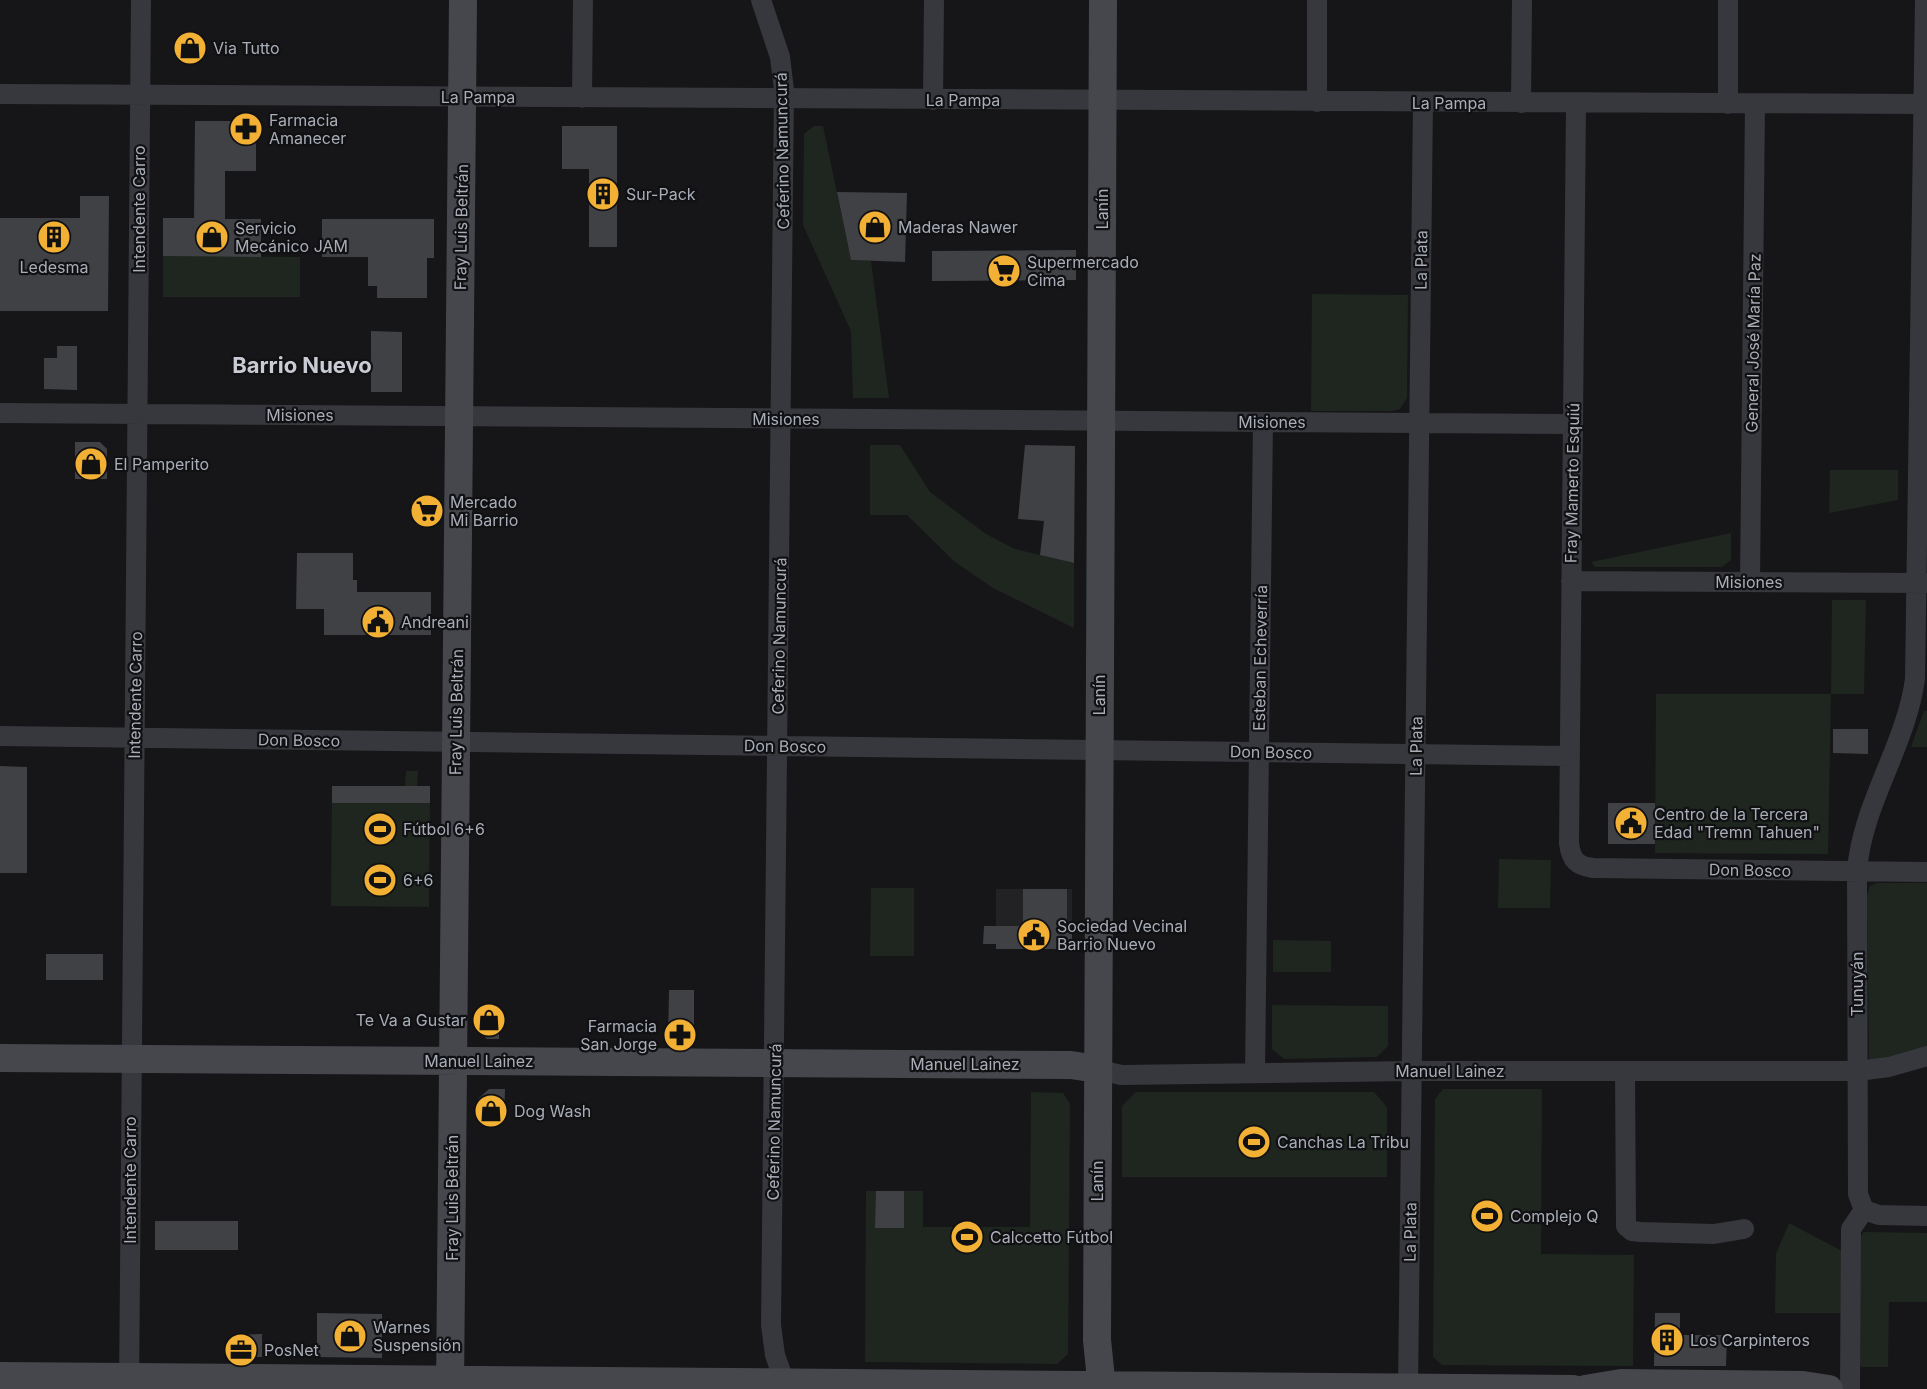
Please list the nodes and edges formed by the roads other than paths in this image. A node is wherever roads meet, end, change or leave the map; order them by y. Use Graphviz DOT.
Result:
graph roads {
  1 [pos="141,0"];
  2 [pos="463,0"];
  3 [pos="583,0"];
  4 [pos="761,0"];
  5 [pos="934,0"];
  6 [pos="1103,0"];
  7 [pos="1317,0"];
  8 [pos="1522,0"];
  9 [pos="1728,0"];
  10 [pos="1925,0"];
  11 [pos="0,94"];
  12 [pos="140,95"];
  13 [pos="462,97"];
  14 [pos="582,98"];
  15 [pos="784,99"];
  16 [pos="933,100"];
  17 [pos="1102,101"];
  18 [pos="1317,102"];
  19 [pos="1423,102"];
  20 [pos="1521,103"];
  21 [pos="1576,103"];
  22 [pos="1728,104"];
  23 [pos="1755,104"];
  24 [pos="1925,104"];
  25 [pos="0,413"];
  26 [pos="137,414"];
  27 [pos="459,417"];
  28 [pos="781,419"];
  29 [pos="1101,421"];
  30 [pos="1263,422"];
  31 [pos="1419,423"];
  32 [pos="1573,424"];
  33 [pos="1571,581"];
  34 [pos="1750,582"];
  35 [pos="1921,583"];
  36 [pos="0,736"];
  37 [pos="134,738"];
  38 [pos="456,742"];
  39 [pos="778,746"];
  40 [pos="1099,750"];
  41 [pos="1259,752"];
  42 [pos="1416,754"];
  43 [pos="1570,756"];
  44 [pos="1575,862"];
  45 [pos="1857,871"];
  46 [pos="1927,872"];
  47 [pos="1927,1056"];
  48 [pos="0,1058"];
  49 [pos="131,1059"];
  50 [pos="453,1061"];
  51 [pos="775,1063"];
  52 [pos="1097,1070"];
  53 [pos="1413,1071"];
  54 [pos="1625,1071"];
  55 [pos="1858,1071"];
  56 [pos="1255,1073"];
  57 [pos="1864,1210"];
  58 [pos="1927,1216"];
  59 [pos="1744,1229"];
  60 [pos="0,1376"];
  61 [pos="129,1383"];
  62 [pos="450,1385"];
  63 [pos="783,1387"];
  64 [pos="1102,1387"];
  65 [pos="1408,1388"];
  66 [pos="1573,1389"];
  67 [pos="1585,1389"];
  68 [pos="1829,1389"];
  69 [pos="1850,1389"];
  1 -- 12 [label="street, Intendente Carro"];
  2 -- 13 [label="street, Fray Luis Beltrán"];
  3 -- 14 [label="street"];
  4 -- 15 [label="street, Ceferino Namuncurá"];
  5 -- 16 [label="street"];
  6 -- 17 [label="street, Lanín"];
  7 -- 18 [label="street"];
  8 -- 20 [label="street"];
  9 -- 22 [label="street"];
  10 -- 24 [label="street, Tunuyán"];
  11 -- 12 [label="street, La Pampa"];
  12 -- 13 [label="street, La Pampa"];
  12 -- 26 [label="street, Intendente Carro"];
  13 -- 14 [label="street, La Pampa"];
  13 -- 27 [label="street, Fray Luis Beltrán"];
  14 -- 15 [label="street, La Pampa"];
  15 -- 16 [label="street, La Pampa"];
  15 -- 28 [label="street, Ceferino Namuncurá"];
  16 -- 17 [label="street, La Pampa"];
  17 -- 18 [label="street, La Pampa"];
  17 -- 29 [label="street, Lanín"];
  18 -- 19 [label="street, La Pampa"];
  19 -- 20 [label="street, La Pampa"];
  19 -- 31 [label="street, La Plata"];
  20 -- 21 [label="street, La Pampa"];
  21 -- 22 [label="street, La Pampa"];
  21 -- 32 [label="street, Fray Mamerto Esquiú"];
  22 -- 23 [label="street, La Pampa"];
  23 -- 24 [label="street, La Pampa"];
  23 -- 34 [label="street, General José María Paz"];
  24 -- 35 [label="street, Tunuyán"];
  25 -- 26 [label="street, Misiones"];
  26 -- 27 [label="street, Misiones"];
  26 -- 37 [label="street, Intendente Carro"];
  27 -- 28 [label="street, Misiones"];
  27 -- 38 [label="street, Fray Luis Beltrán"];
  28 -- 29 [label="street, Misiones"];
  28 -- 39 [label="street, Ceferino Namuncurá"];
  29 -- 30 [label="street, Misiones"];
  29 -- 40 [label="street, Lanín"];
  30 -- 31 [label="street, Misiones"];
  30 -- 41 [label="street, Esteban Echeverría"];
  31 -- 32 [label="street, Misiones"];
  31 -- 42 [label="street, La Plata"];
  32 -- 33 [label="street, Fray Mamerto Esquiú"];
  33 -- 34 [label="street, Misiones"];
  33 -- 43 [label="street, Fray Mamerto Esquiú"];
  34 -- 35 [label="street, Misiones"];
  35 -- 45 [label="street, Tunuyán"];
  36 -- 37 [label="street, Don Bosco"];
  37 -- 38 [label="street, Don Bosco"];
  37 -- 49 [label="street, Intendente Carro"];
  38 -- 39 [label="street, Don Bosco"];
  38 -- 50 [label="street, Fray Luis Beltrán"];
  39 -- 40 [label="street, Don Bosco"];
  39 -- 51 [label="street, Ceferino Namuncurá"];
  40 -- 41 [label="street, Don Bosco"];
  40 -- 52 [label="street, Lanín"];
  41 -- 42 [label="street, Don Bosco"];
  41 -- 56 [label="street, Esteban Echeverría"];
  42 -- 43 [label="street, Don Bosco"];
  42 -- 53 [label="street, La Plata"];
  43 -- 44 [label="street, Fray Mamerto Esquiú"];
  44 -- 45 [label="street, Don Bosco"];
  45 -- 46 [label="street, Don Bosco"];
  45 -- 55 [label="street, Tunuyán"];
  47 -- 55 [label="street, Manuel Lainez"];
  48 -- 49 [label="street, Manuel Lainez"];
  49 -- 50 [label="street, Manuel Lainez"];
  49 -- 61 [label="street, Intendente Carro"];
  50 -- 51 [label="street, Manuel Lainez"];
  50 -- 62 [label="street, Fray Luis Beltrán"];
  51 -- 52 [label="street, Manuel Lainez"];
  51 -- 63 [label="street, Ceferino Namuncurá"];
  52 -- 56 [label="street, Manuel Lainez"];
  52 -- 64 [label="street, Lanín"];
  53 -- 54 [label="street, Manuel Lainez"];
  53 -- 56 [label="street, Manuel Lainez"];
  53 -- 65 [label="street, La Plata"];
  54 -- 55 [label="street, Manuel Lainez"];
  54 -- 59 [label="street"];
  55 -- 57 [label="street, Tunuyán"];
  57 -- 58 [label="street"];
  57 -- 69 [label="street"];
  60 -- 61 [label="street"];
  61 -- 62 [label="street"];
  62 -- 63 [label="street"];
  63 -- 64 [label="street"];
  64 -- 65 [label="street"];
  65 -- 66 [label="street"];
  67 -- 68 [label="street"];
}
